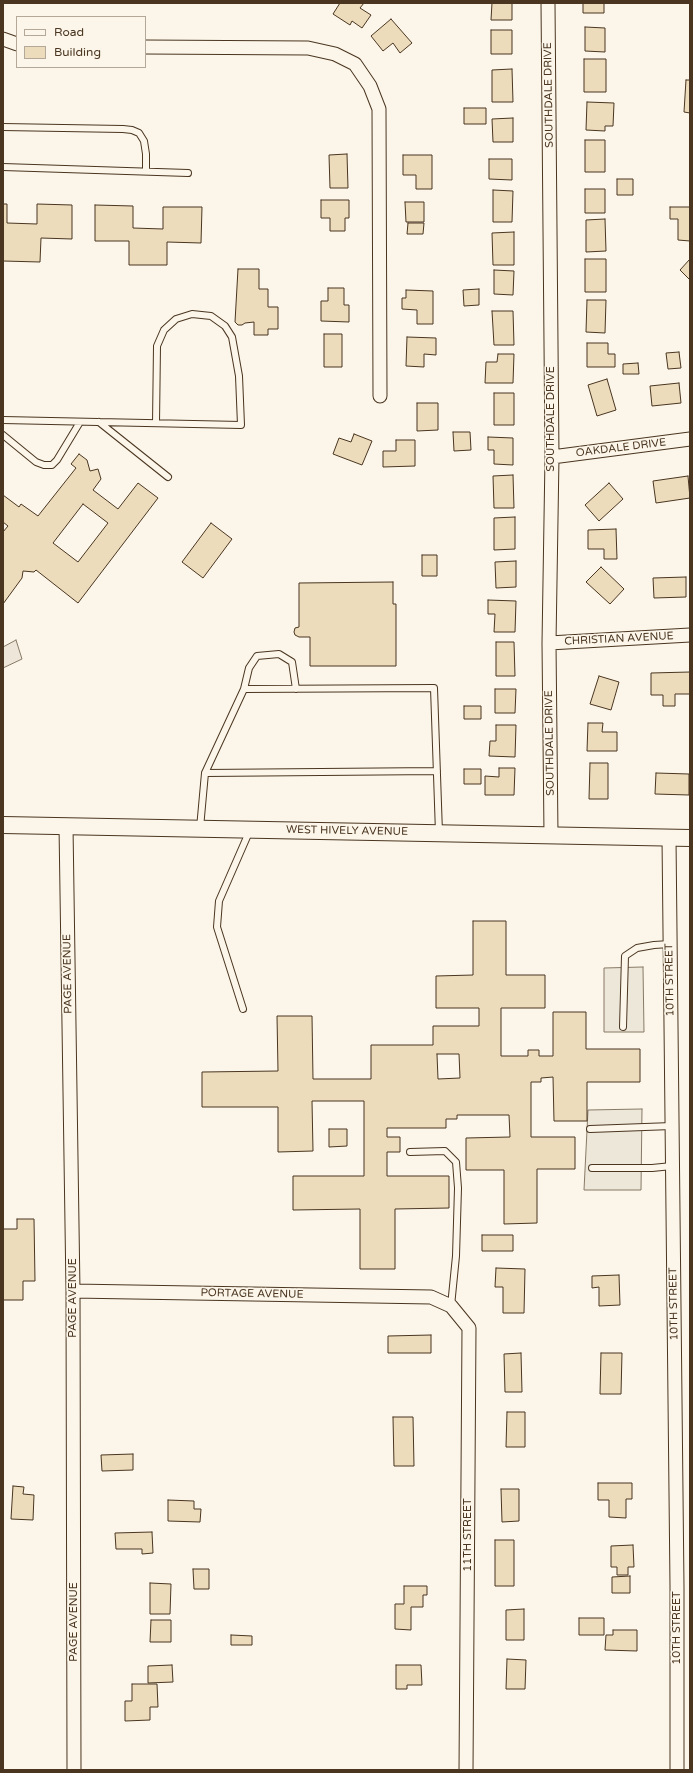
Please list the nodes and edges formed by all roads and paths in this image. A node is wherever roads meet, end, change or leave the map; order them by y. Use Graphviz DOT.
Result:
graph roads {
  1 [pos="548,3"];
  2 [pos="3,40"];
  3 [pos="16,44"];
  4 [pos="146,47"];
  5 [pos="3,127"];
  6 [pos="3,167"];
  7 [pos="146,171"];
  8 [pos="188,173"];
  9 [pos="380,396"];
  10 [pos="3,420"];
  11 [pos="80,422"];
  12 [pos="99,422"];
  13 [pos="156,423"];
  14 [pos="3,435"];
  15 [pos="690,439"];
  16 [pos="552,456"];
  17 [pos="168,477"];
  18 [pos="690,635"];
  19 [pos="549,642"];
  20 [pos="244,689"];
  21 [pos="296,689"];
  22 [pos="437,771"];
  23 [pos="204,773"];
  24 [pos="3,825"];
  25 [pos="66,826"];
  26 [pos="200,828"];
  27 [pos="251,829"];
  28 [pos="439,832"];
  29 [pos="551,835"];
  30 [pos="669,838"];
  31 [pos="690,838"];
  32 [pos="670,944"];
  33 [pos="243,1009"];
  34 [pos="623,1027"];
  35 [pos="672,1126"];
  36 [pos="590,1129"];
  37 [pos="410,1152"];
  38 [pos="672,1166"];
  39 [pos="592,1168"];
  40 [pos="73,1291"];
  41 [pos="451,1306"];
  42 [pos="74,1770"];
  43 [pos="466,1770"];
  44 [pos="677,1770"];
  1 -- 16 [label="street, SOUTHDALE DRIVE"];
  2 -- 3 [label="street"];
  4 -- 9 [label="street"];
  5 -- 7 [label="lane"];
  6 -- 7 [label="lane"];
  7 -- 8 [label="lane"];
  10 -- 11 [label="lane"];
  11 -- 12 [label="lane"];
  11 -- 14 [label="lane"];
  12 -- 13 [label="lane"];
  12 -- 17 [label="lane"];
  13 -- 13 [label="lane"];
  15 -- 16 [label="street, OAKDALE DRIVE"];
  16 -- 19 [label="street, SOUTHDALE DRIVE"];
  18 -- 19 [label="street, CHRISTIAN AVENUE"];
  19 -- 29 [label="street, SOUTHDALE DRIVE"];
  20 -- 21 [label="lane"];
  20 -- 21 [label="lane"];
  20 -- 23 [label="lane"];
  21 -- 22 [label="lane"];
  22 -- 23 [label="lane"];
  22 -- 28 [label="lane"];
  23 -- 26 [label="lane"];
  24 -- 25 [label="street, WEST HIVELY AVENUE"];
  25 -- 26 [label="street, WEST HIVELY AVENUE"];
  25 -- 40 [label="street, PAGE AVENUE"];
  26 -- 27 [label="street, WEST HIVELY AVENUE"];
  27 -- 28 [label="street, WEST HIVELY AVENUE"];
  27 -- 33 [label="lane"];
  28 -- 29 [label="street, WEST HIVELY AVENUE"];
  29 -- 30 [label="street, WEST HIVELY AVENUE"];
  30 -- 31 [label="street, WEST HIVELY AVENUE"];
  30 -- 32 [label="street, 10TH STREET"];
  32 -- 34 [label="lane"];
  32 -- 35 [label="street, 10TH STREET"];
  35 -- 36 [label="lane"];
  35 -- 38 [label="street, 10TH STREET"];
  37 -- 41 [label="lane"];
  38 -- 39 [label="lane"];
  38 -- 44 [label="street, 10TH STREET"];
  40 -- 41 [label="street, PORTAGE AVENUE"];
  40 -- 42 [label="street, PAGE AVENUE"];
  41 -- 43 [label="street, 11TH STREET"];
}
